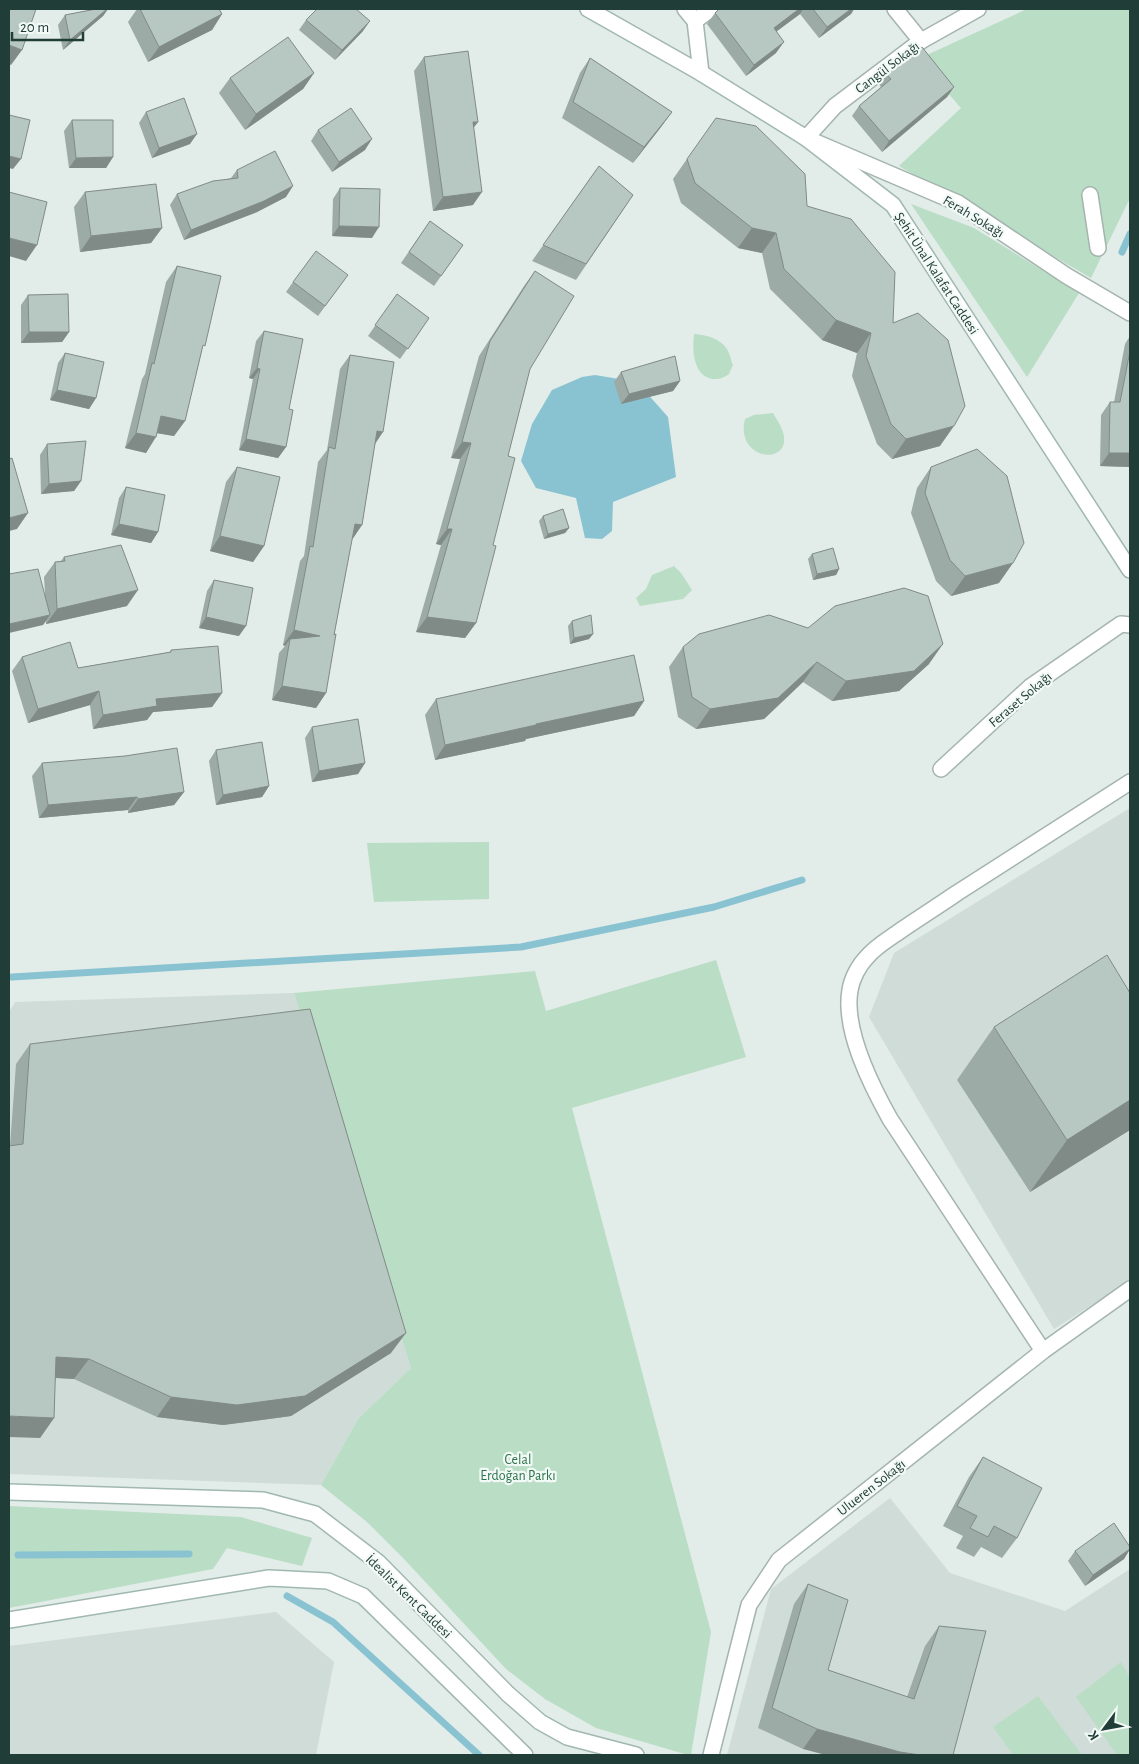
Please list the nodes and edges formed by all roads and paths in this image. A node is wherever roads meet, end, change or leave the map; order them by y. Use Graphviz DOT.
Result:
graph roads {
  1 [pos="588,9"];
  2 [pos="685,9"];
  3 [pos="711,9"];
  4 [pos="895,9"];
  5 [pos="978,9"];
  6 [pos="695,21"];
  7 [pos="921,41"];
  8 [pos="701,73"];
  9 [pos="806,138"];
  10 [pos="1090,195"];
  11 [pos="1098,248"];
  12 [pos="1130,314"];
  13 [pos="1130,570"];
  14 [pos="1130,625"];
  15 [pos="941,769"];
  16 [pos="1130,782"];
  17 [pos="1130,1289"];
  18 [pos="1043,1351"];
  19 [pos="9,1492"];
  20 [pos="9,1620"];
  21 [pos="526,1755"];
  22 [pos="636,1755"];
  23 [pos="711,1755"];
  1 -- 8 [label="street, Şehit Ünal Kalafat Caddesi"];
  2 -- 6 [label="street"];
  3 -- 6 [label="street"];
  4 -- 7 [label="street"];
  5 -- 7 [label="street, Cangül Sokağı"];
  6 -- 8 [label="street"];
  7 -- 9 [label="street, Cangül Sokağı"];
  8 -- 9 [label="street, Şehit Ünal Kalafat Caddesi"];
  9 -- 12 [label="street, Ferah Sokağı"];
  9 -- 13 [label="street, Şehit Ünal Kalafat Caddesi"];
  10 -- 11 [label="street"];
  14 -- 15 [label="street, Feraset Sokağı"];
  16 -- 18 [label="street"];
  17 -- 18 [label="street, Ulueren Sokağı"];
  18 -- 23 [label="street, Ulueren Sokağı"];
  19 -- 22 [label="street, İdealist Kent Caddesi"];
  20 -- 21 [label="street"];
}
